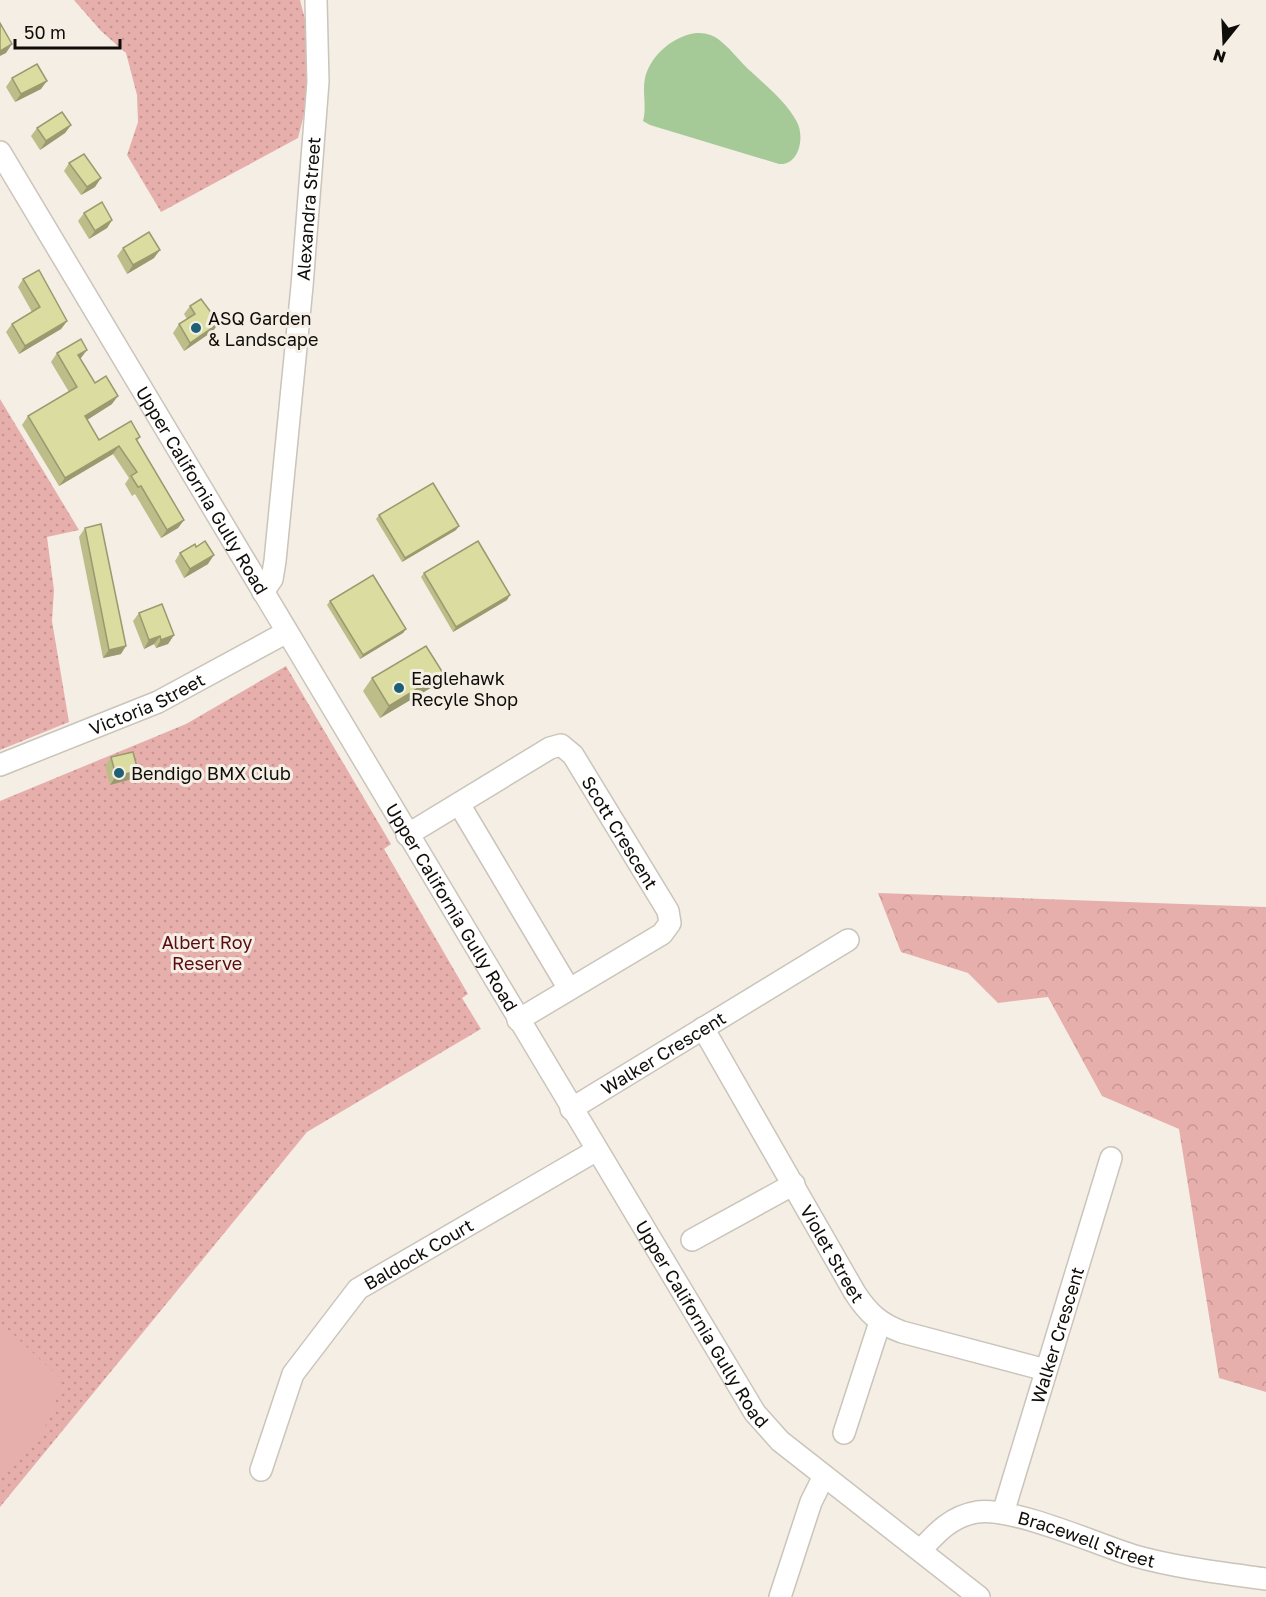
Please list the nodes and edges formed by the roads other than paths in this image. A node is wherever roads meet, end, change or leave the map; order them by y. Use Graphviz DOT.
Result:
graph roads {
  1 [pos="316,0"];
  2 [pos="0,152"];
  3 [pos="263,592"];
  4 [pos="287,632"];
  5 [pos="0,765"];
  6 [pos="459,804"];
  7 [pos="407,835"];
  8 [pos="848,940"];
  9 [pos="569,989"];
  10 [pos="518,1020"];
  11 [pos="703,1028"];
  12 [pos="571,1108"];
  13 [pos="597,1150"];
  14 [pos="1111,1158"];
  15 [pos="794,1184"];
  16 [pos="692,1240"];
  17 [pos="880,1322"];
  18 [pos="1046,1370"];
  19 [pos="844,1433"];
  20 [pos="261,1470"];
  21 [pos="824,1476"];
  22 [pos="1003,1513"];
  23 [pos="921,1550"];
  24 [pos="1266,1580"];
  25 [pos="780,1597"];
  26 [pos="979,1597"];
  1 -- 3 [label="street, Alexandra Street"];
  2 -- 3 [label="street, Upper California Gully Road"];
  3 -- 4 [label="street, Upper California Gully Road"];
  4 -- 5 [label="street, Victoria Street"];
  4 -- 7 [label="street, Upper California Gully Road"];
  6 -- 7 [label="street, Scott Crescent"];
  6 -- 9 [label="street"];
  6 -- 9 [label="street, Scott Crescent"];
  7 -- 10 [label="street, Upper California Gully Road"];
  8 -- 11 [label="street, Walker Crescent"];
  9 -- 10 [label="street, Scott Crescent"];
  10 -- 12 [label="street, Upper California Gully Road"];
  11 -- 12 [label="street, Walker Crescent"];
  11 -- 15 [label="street, Violet Street"];
  12 -- 13 [label="street, Upper California Gully Road"];
  13 -- 20 [label="street, Baldock Court"];
  13 -- 21 [label="street, Upper California Gully Road"];
  14 -- 18 [label="street, Walker Crescent"];
  15 -- 16 [label="street"];
  15 -- 17 [label="street, Violet Street"];
  17 -- 18 [label="street, Violet Street"];
  17 -- 19 [label="street"];
  18 -- 22 [label="street, Walker Crescent"];
  21 -- 23 [label="street, Upper California Gully Road"];
  21 -- 25 [label="street"];
  22 -- 23 [label="street, Bracewell Street"];
  22 -- 24 [label="street, Bracewell Street"];
  23 -- 26 [label="street, Upper California Gully Road"];
}
